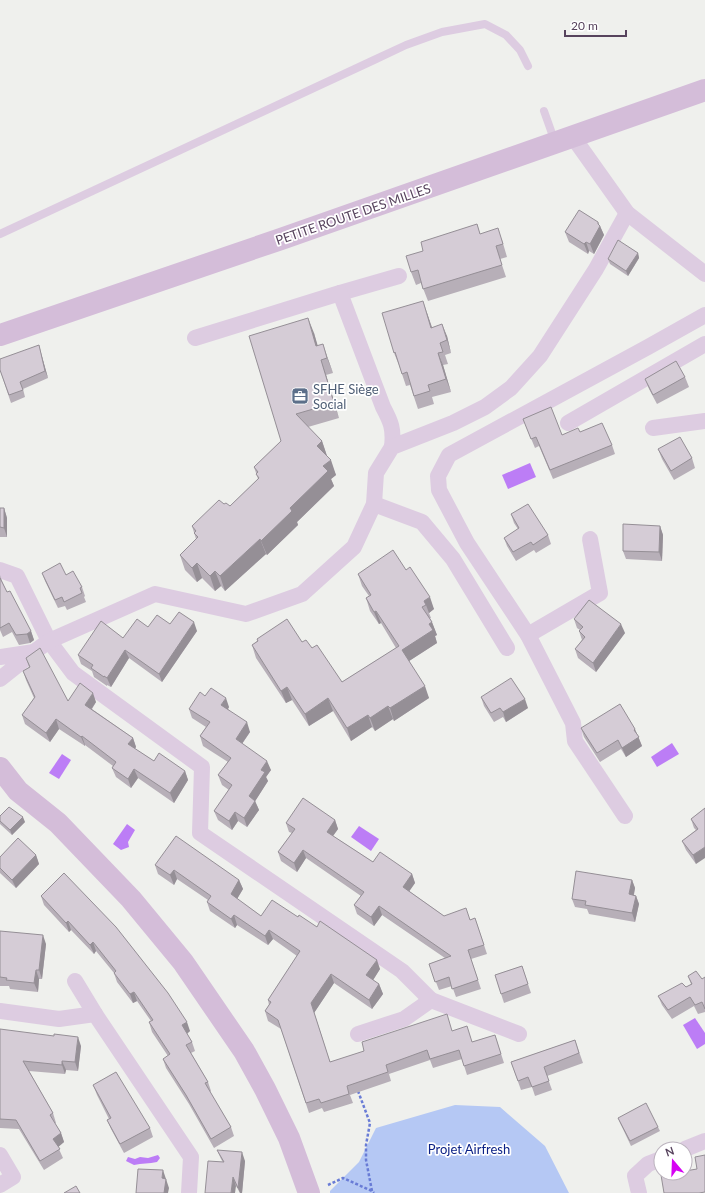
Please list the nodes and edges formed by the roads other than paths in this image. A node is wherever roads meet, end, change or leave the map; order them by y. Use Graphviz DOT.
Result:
graph roads {
  1 [pos="528,66"];
  2 [pos="705,90"];
  3 [pos="544,112"];
  4 [pos="564,140"];
  5 [pos="627,213"];
  6 [pos="0,234"];
  7 [pos="705,274"];
  8 [pos="400,276"];
  9 [pos="340,293"];
  10 [pos="705,315"];
  11 [pos="0,335"];
  12 [pos="195,338"];
  13 [pos="705,344"];
  14 [pos="705,421"];
  15 [pos="568,423"];
  16 [pos="653,428"];
  17 [pos="392,447"];
  18 [pos="374,504"];
  19 [pos="590,539"];
  20 [pos="0,570"];
  21 [pos="528,635"];
  22 [pos="49,641"];
  23 [pos="507,648"];
  24 [pos="34,652"];
  25 [pos="0,657"];
  26 [pos="0,679"];
  27 [pos="0,768"];
  28 [pos="9,787"];
  29 [pos="625,816"];
  30 [pos="75,980"];
  31 [pos="431,1000"];
  32 [pos="0,1011"];
  33 [pos="94,1014"];
  34 [pos="358,1034"];
  35 [pos="519,1034"];
  36 [pos="705,1141"];
  37 [pos="693,1146"];
  38 [pos="0,1155"];
  39 [pos="653,1162"];
  40 [pos="0,1185"];
  41 [pos="316,1190"];
  42 [pos="189,1193"];
  43 [pos="639,1193"];
  1 -- 6 [label="lane"];
  2 -- 4 [label="main road, PETITE ROUTE DES MILLES"];
  3 -- 4 [label="lane"];
  4 -- 5 [label="street"];
  4 -- 11 [label="main road, PETITE ROUTE DES MILLES"];
  5 -- 7 [label="street"];
  5 -- 17 [label="street"];
  8 -- 9 [label="street"];
  9 -- 12 [label="street"];
  9 -- 17 [label="street"];
  10 -- 21 [label="street"];
  13 -- 15 [label="street"];
  14 -- 16 [label="street"];
  17 -- 18 [label="street"];
  18 -- 22 [label="street"];
  18 -- 23 [label="street"];
  19 -- 21 [label="street"];
  20 -- 22 [label="street"];
  21 -- 29 [label="street"];
  22 -- 24 [label="street"];
  22 -- 31 [label="street"];
  24 -- 25 [label="street"];
  24 -- 26 [label="street"];
  27 -- 28 [label="main road"];
  28 -- 41 [label="main road"];
  30 -- 33 [label="street"];
  31 -- 34 [label="street"];
  31 -- 35 [label="street"];
  32 -- 33 [label="street"];
  33 -- 42 [label="street"];
  36 -- 37 [label="street"];
  38 -- 40 [label="street"];
  39 -- 43 [label="street"];
}
